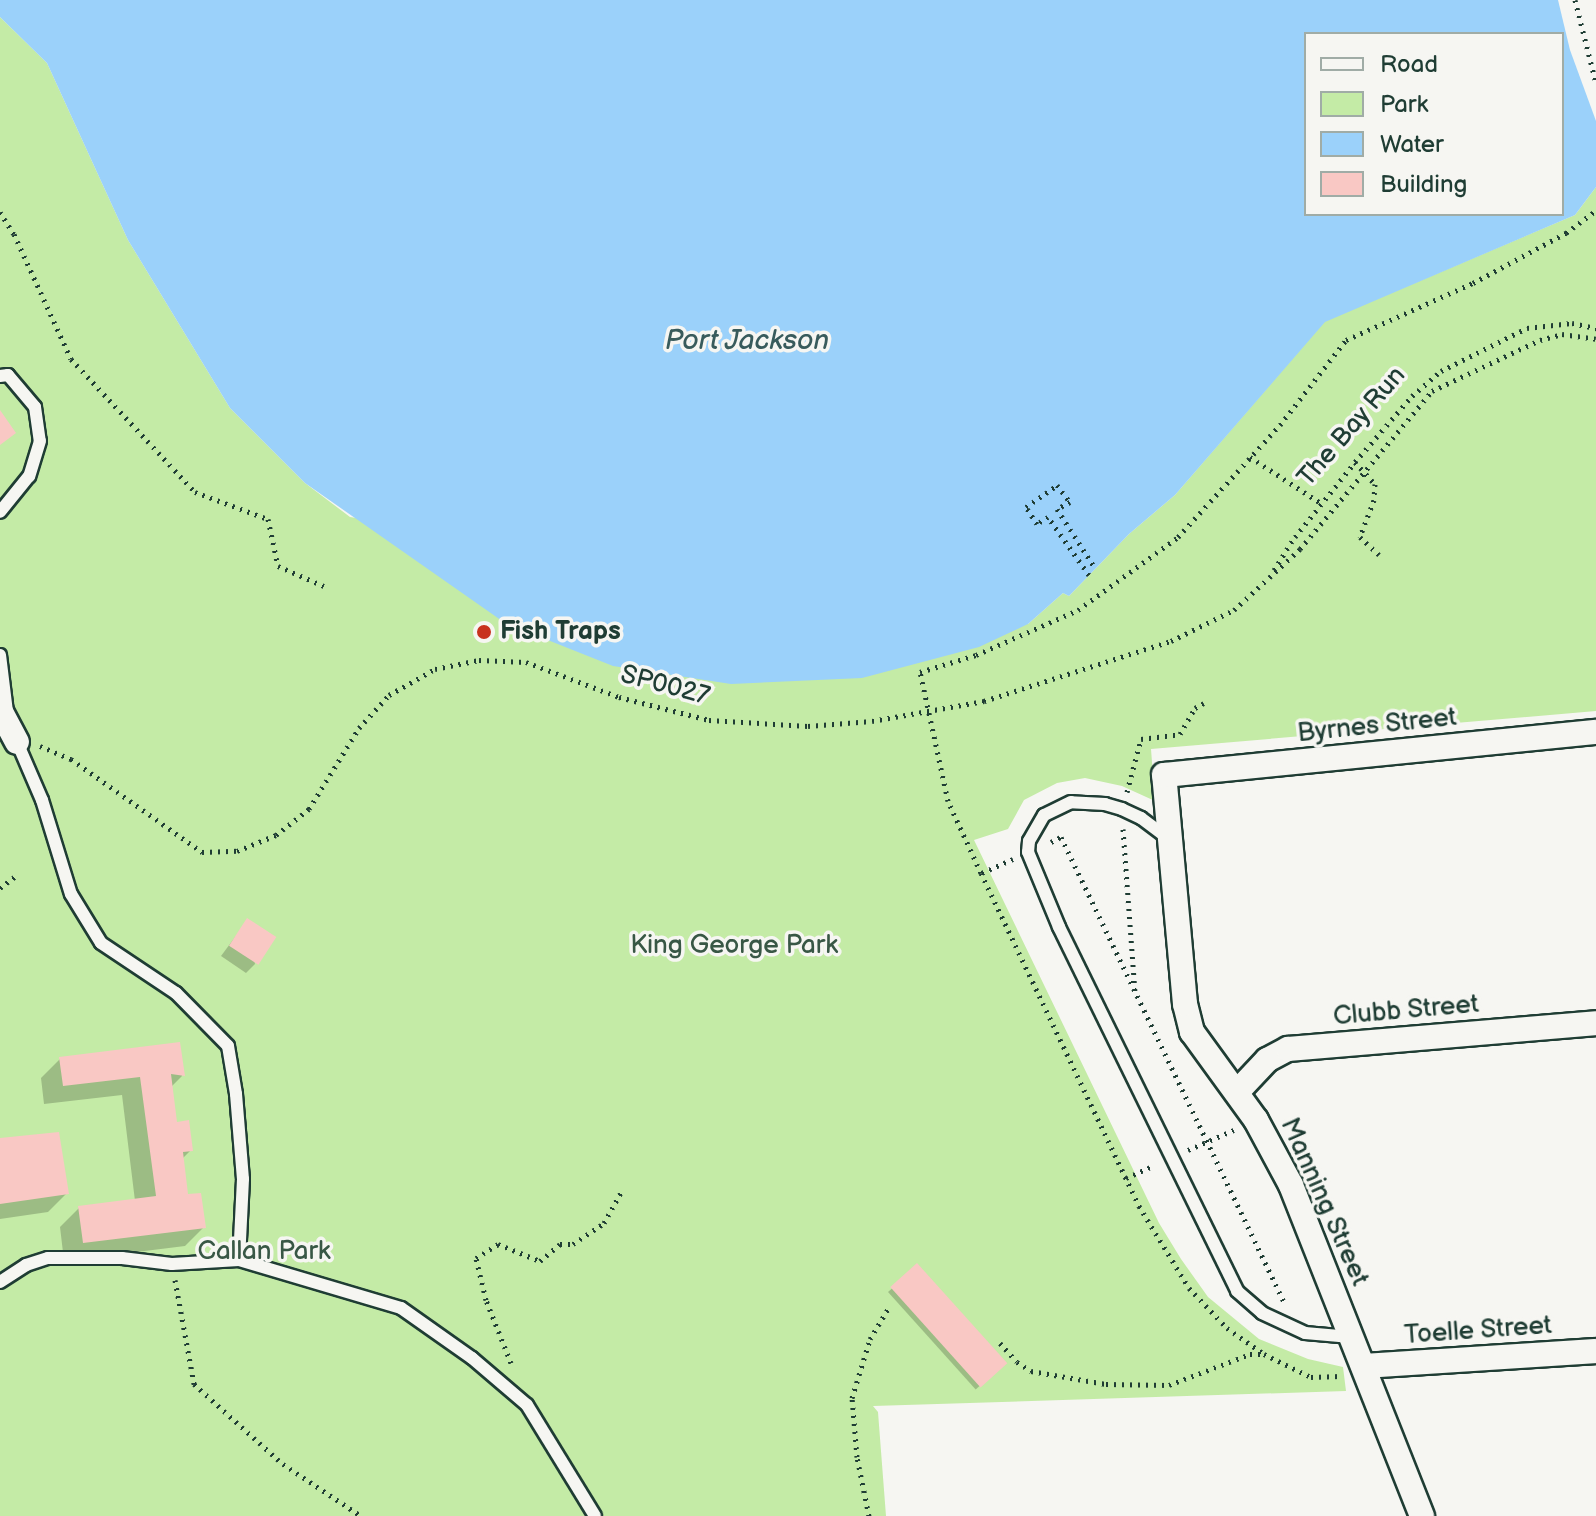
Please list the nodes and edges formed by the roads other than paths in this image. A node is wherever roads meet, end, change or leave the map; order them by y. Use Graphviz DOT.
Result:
graph roads {
  1 [pos="0,376"];
  2 [pos="0,512"];
  3 [pos="0,655"];
  4 [pos="4,715"];
  5 [pos="1596,732"];
  6 [pos="17,742"];
  7 [pos="1164,775"];
  8 [pos="1169,839"];
  9 [pos="1596,1023"];
  10 [pos="1237,1092"];
  11 [pos="239,1260"];
  12 [pos="0,1282"];
  13 [pos="1351,1337"];
  14 [pos="1596,1351"];
  15 [pos="1364,1366"];
  16 [pos="595,1516"];
  17 [pos="1422,1516"];
  1 -- 2 [label="lane"];
  3 -- 4 [label="lane"];
  4 -- 6 [label="street"];
  5 -- 7 [label="street, Byrnes Street"];
  6 -- 11 [label="lane"];
  7 -- 8 [label="street, Manning Street"];
  8 -- 10 [label="street, Manning Street"];
  8 -- 13 [label="lane"];
  9 -- 10 [label="street, Clubb Street"];
  10 -- 13 [label="street, Manning Street"];
  11 -- 12 [label="lane"];
  11 -- 16 [label="lane"];
  13 -- 15 [label="street, Manning Street"];
  14 -- 15 [label="street, Toelle Street"];
  15 -- 17 [label="street, Manning Street"];
}
